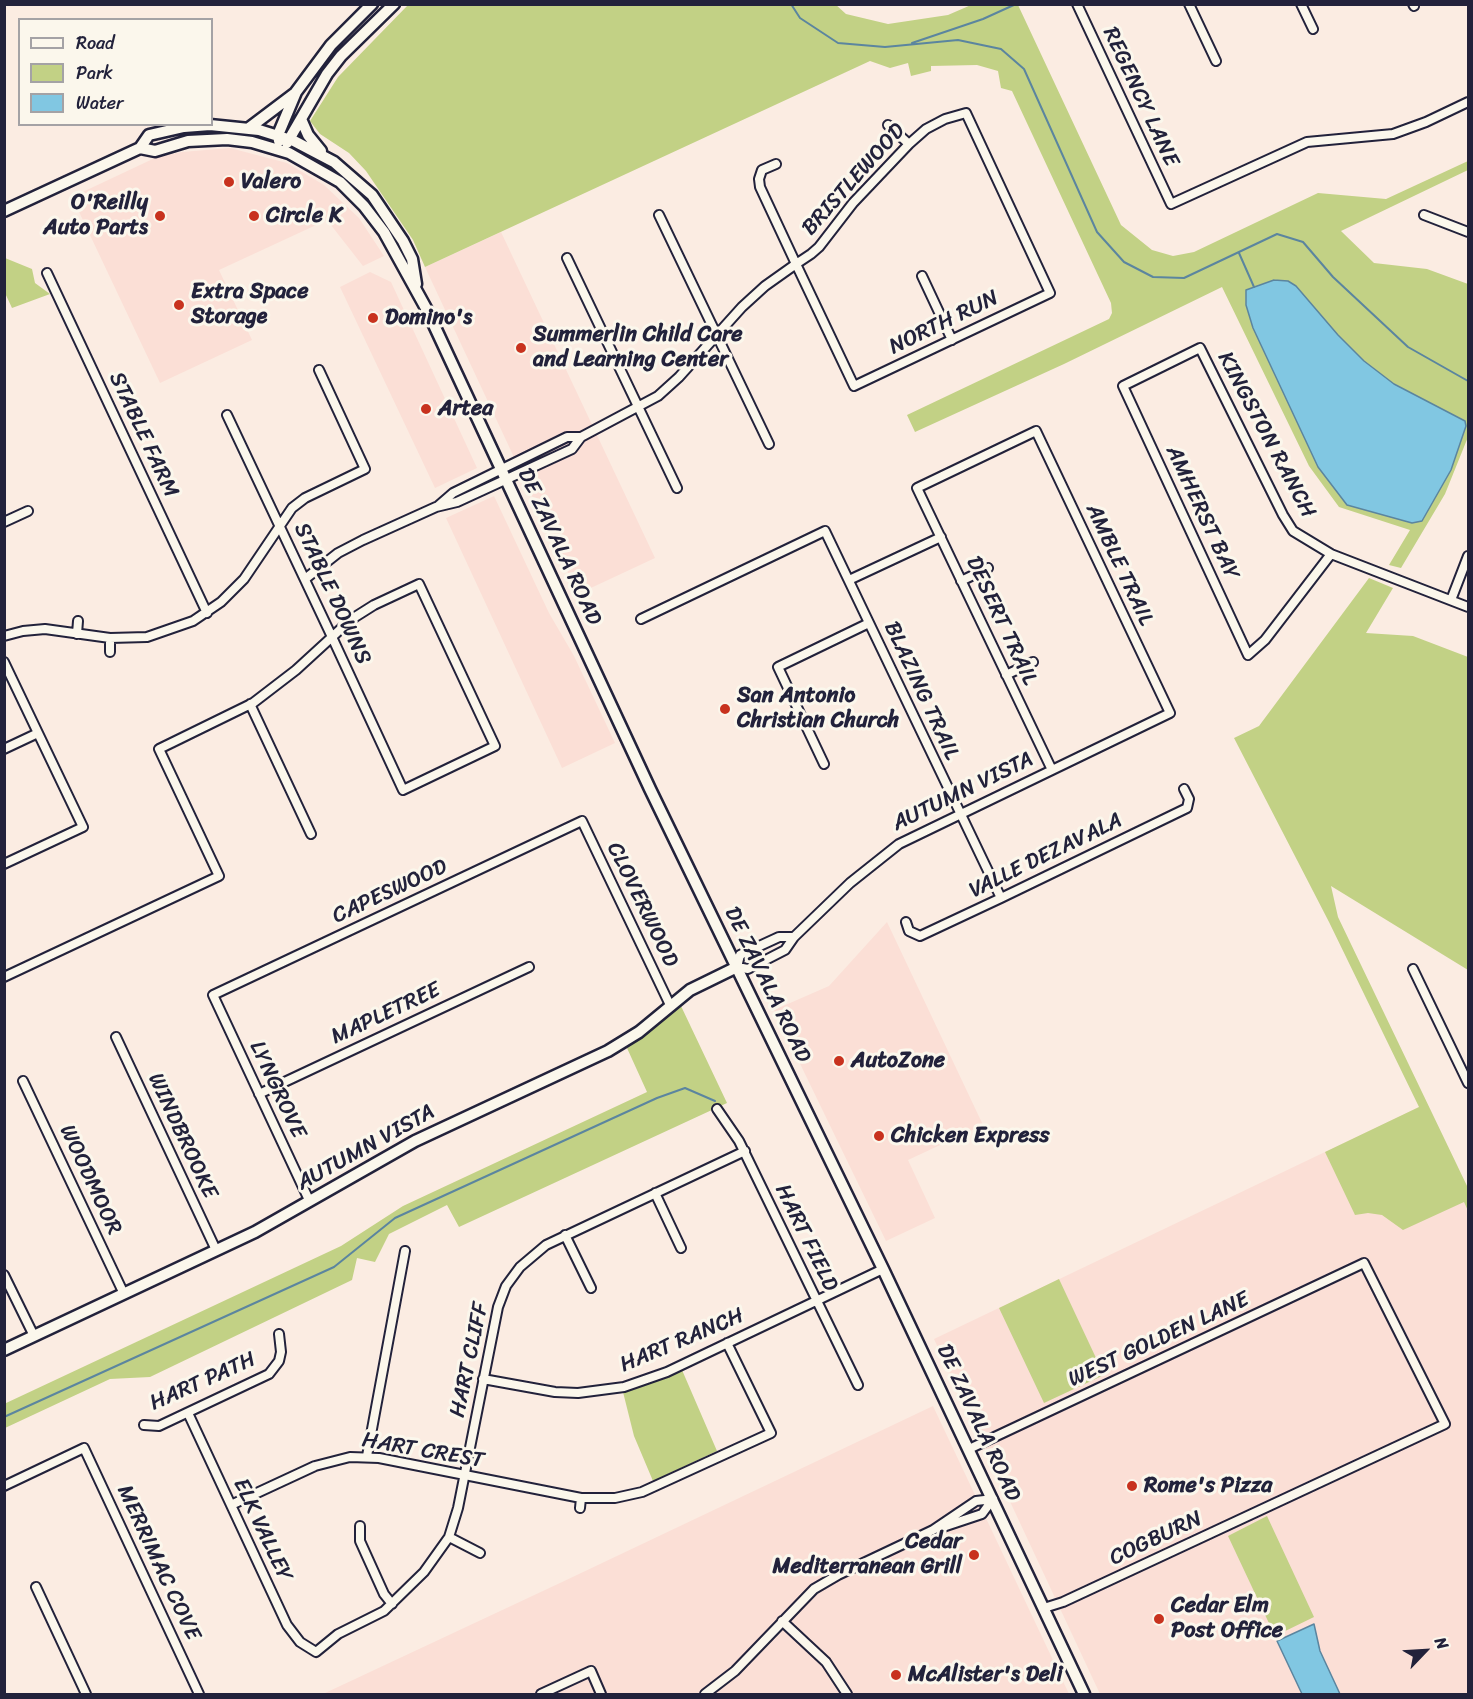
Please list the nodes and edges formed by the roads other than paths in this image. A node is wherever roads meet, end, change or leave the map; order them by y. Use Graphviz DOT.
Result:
graph roads {
  1 [pos="372,4"];
  2 [pos="394,4"];
  3 [pos="1077,4"];
  4 [pos="1189,4"];
  5 [pos="1301,4"];
  6 [pos="1313,29"];
  7 [pos="1216,61"];
  8 [pos="296,92"];
  9 [pos="1468,102"];
  10 [pos="301,119"];
  11 [pos="213,125"];
  12 [pos="888,125"];
  13 [pos="197,126"];
  14 [pos="249,128"];
  15 [pos="278,135"];
  16 [pos="290,139"];
  17 [pos="909,144"];
  18 [pos="140,148"];
  19 [pos="281,150"];
  20 [pos="325,156"];
  21 [pos="776,164"];
  22 [pos="4,212"];
  23 [pos="659,215"];
  24 [pos="1424,215"];
  25 [pos="1468,232"];
  26 [pos="567,258"];
  27 [pos="796,264"];
  28 [pos="47,273"];
  29 [pos="922,276"];
  30 [pos="418,292"];
  31 [pos="1050,293"];
  32 [pos="717,335"];
  33 [pos="952,340"];
  34 [pos="1200,348"];
  35 [pos="319,370"];
  36 [pos="639,408"];
  37 [pos="227,415"];
  38 [pos="1036,431"];
  39 [pos="581,437"];
  40 [pos="769,444"];
  41 [pos="501,469"];
  42 [pos="506,481"];
  43 [pos="677,488"];
  44 [pos="436,507"];
  45 [pos="28,511"];
  46 [pos="4,522"];
  47 [pos="279,524"];
  48 [pos="940,537"];
  49 [pos="1331,554"];
  50 [pos="1468,556"];
  51 [pos="988,568"];
  52 [pos="305,579"];
  53 [pos="849,580"];
  54 [pos="961,580"];
  55 [pos="1451,600"];
  56 [pos="1468,607"];
  57 [pos="207,613"];
  58 [pos="641,619"];
  59 [pos="78,621"];
  60 [pos="869,623"];
  61 [pos="76,634"];
  62 [pos="4,636"];
  63 [pos="332,637"];
  64 [pos="110,638"];
  65 [pos="110,651"];
  66 [pos="4,662"];
  67 [pos="1033,662"];
  68 [pos="1006,675"];
  69 [pos="250,704"];
  70 [pos="1170,713"];
  71 [pos="38,733"];
  72 [pos="4,749"];
  73 [pos="824,764"];
  74 [pos="1052,770"];
  75 [pos="1184,789"];
  76 [pos="960,813"];
  77 [pos="582,821"];
  78 [pos="311,834"];
  79 [pos="4,864"];
  80 [pos="1001,898"];
  81 [pos="906,922"];
  82 [pos="794,937"];
  83 [pos="529,967"];
  84 [pos="737,967"];
  85 [pos="1413,969"];
  86 [pos="4,977"];
  87 [pos="213,995"];
  88 [pos="670,1005"];
  89 [pos="116,1037"];
  90 [pos="1466,1073"];
  91 [pos="24,1081"];
  92 [pos="1468,1083"];
  93 [pos="259,1094"];
  94 [pos="717,1109"];
  95 [pos="745,1151"];
  96 [pos="655,1193"];
  97 [pos="309,1200"];
  98 [pos="565,1235"];
  99 [pos="681,1248"];
  100 [pos="216,1250"];
  101 [pos="405,1251"];
  102 [pos="883,1269"];
  103 [pos="4,1275"];
  104 [pos="591,1288"];
  105 [pos="124,1294"];
  106 [pos="817,1301"];
  107 [pos="279,1334"];
  108 [pos="33,1336"];
  109 [pos="727,1343"];
  110 [pos="4,1350"];
  111 [pos="483,1379"];
  112 [pos="858,1385"];
  113 [pos="188,1413"];
  114 [pos="1445,1424"];
  115 [pos="144,1425"];
  116 [pos="969,1449"];
  117 [pos="367,1456"];
  118 [pos="465,1476"];
  119 [pos="4,1486"];
  120 [pos="582,1498"];
  121 [pos="993,1499"];
  122 [pos="231,1505"];
  123 [pos="580,1508"];
  124 [pos="360,1526"];
  125 [pos="933,1530"];
  126 [pos="449,1537"];
  127 [pos="480,1553"];
  128 [pos="36,1587"];
  129 [pos="392,1604"];
  130 [pos="1044,1608"];
  131 [pos="782,1621"];
  132 [pos="316,1652"];
  133 [pos="86,1695"];
  134 [pos="199,1695"];
  135 [pos="541,1695"];
  136 [pos="601,1695"];
  137 [pos="705,1695"];
  138 [pos="847,1695"];
  139 [pos="1084,1695"];
  1 -- 8 [label="main road"];
  2 -- 10 [label="main road"];
  3 -- 9 [label="street, REGENCY LANE"];
  4 -- 7 [label="street"];
  5 -- 6 [label="street"];
  8 -- 14 [label="main road"];
  8 -- 15 [label="main road"];
  10 -- 16 [label="main road"];
  10 -- 20 [label="main road"];
  11 -- 14 [label="main road, DE ZAVALA ROAD"];
  12 -- 17 [label="street"];
  13 -- 18 [label="main road, DE ZAVALA ROAD"];
  14 -- 15 [label="main road, DE ZAVALA ROAD"];
  15 -- 16 [label="main road, DE ZAVALA ROAD"];
  15 -- 19 [label="main road"];
  16 -- 19 [label="main road"];
  16 -- 20 [label="main road, DE ZAVALA ROAD"];
  17 -- 27 [label="street, BRISTLEWOOD"];
  17 -- 31 [label="street, BRISTLEWOOD"];
  18 -- 19 [label="main road, DE ZAVALA ROAD"];
  18 -- 22 [label="main road, DE ZAVALA ROAD"];
  19 -- 30 [label="main road, DE ZAVALA ROAD"];
  20 -- 30 [label="main road, DE ZAVALA ROAD"];
  21 -- 27 [label="street"];
  23 -- 32 [label="street"];
  24 -- 25 [label="street"];
  26 -- 36 [label="street"];
  27 -- 32 [label="street, BRISTLEWOOD"];
  27 -- 33 [label="street, NORTH RUN"];
  28 -- 57 [label="street, STABLE FARM"];
  29 -- 33 [label="street"];
  30 -- 41 [label="main road, DE ZAVALA ROAD"];
  31 -- 33 [label="street, NORTH RUN"];
  32 -- 36 [label="street, BRISTLEWOOD"];
  32 -- 40 [label="street"];
  34 -- 49 [label="street, KINGSTON RANCH"];
  34 -- 49 [label="street, AMHERST BAY"];
  35 -- 47 [label="street"];
  36 -- 39 [label="street, BRISTLEWOOD"];
  36 -- 43 [label="street"];
  37 -- 47 [label="street, STABLE DOWNS"];
  38 -- 48 [label="street, DESERT TRAIL"];
  38 -- 70 [label="street, AMBLE TRAIL"];
  39 -- 41 [label="street, BRISTLEWOOD"];
  39 -- 42 [label="street, BRISTLEWOOD"];
  41 -- 42 [label="main road, DE ZAVALA ROAD"];
  41 -- 44 [label="street, BRISTLEWOOD"];
  42 -- 44 [label="street, BRISTLEWOOD"];
  42 -- 84 [label="main road, DE ZAVALA ROAD"];
  44 -- 52 [label="street"];
  45 -- 46 [label="street"];
  47 -- 52 [label="street, STABLE DOWNS"];
  47 -- 57 [label="street"];
  48 -- 53 [label="street"];
  48 -- 54 [label="street, DESERT TRAIL"];
  49 -- 55 [label="street, KINGSTON RANCH"];
  50 -- 55 [label="street"];
  51 -- 54 [label="street"];
  52 -- 63 [label="street, STABLE DOWNS"];
  53 -- 58 [label="street, BLAZING TRAIL"];
  53 -- 60 [label="street, BLAZING TRAIL"];
  54 -- 68 [label="street, DESERT TRAIL"];
  55 -- 56 [label="street, KINGSTON RANCH"];
  57 -- 64 [label="street"];
  59 -- 61 [label="street"];
  60 -- 73 [label="street"];
  60 -- 76 [label="street, BLAZING TRAIL"];
  61 -- 62 [label="street"];
  61 -- 64 [label="street"];
  63 -- 63 [label="street, STABLE DOWNS"];
  63 -- 69 [label="street"];
  64 -- 65 [label="street"];
  66 -- 71 [label="street"];
  67 -- 68 [label="street"];
  68 -- 74 [label="street, DESERT TRAIL"];
  69 -- 78 [label="street"];
  69 -- 86 [label="street"];
  70 -- 74 [label="street, AUTUMN VISTA"];
  71 -- 72 [label="street"];
  71 -- 79 [label="street"];
  74 -- 76 [label="street, AUTUMN VISTA"];
  75 -- 80 [label="street, VALLE DEZAVALA"];
  76 -- 80 [label="street, BLAZING TRAIL"];
  76 -- 82 [label="street, AUTUMN VISTA"];
  77 -- 87 [label="street, CAPESWOOD"];
  77 -- 88 [label="street, CLOVERWOOD"];
  80 -- 81 [label="street, VALLE DEZAVALA"];
  82 -- 84 [label="street, AUTUMN VISTA"];
  82 -- 84 [label="street, AUTUMN VISTA"];
  83 -- 93 [label="street, MAPLETREE"];
  84 -- 88 [label="main road, AUTUMN VISTA"];
  84 -- 102 [label="main road, DE ZAVALA ROAD"];
  85 -- 90 [label="street"];
  87 -- 93 [label="street, LYNGROVE"];
  88 -- 97 [label="main road, AUTUMN VISTA"];
  89 -- 100 [label="street, WINDBROOKE"];
  90 -- 92 [label="street"];
  91 -- 105 [label="street, WOODMOOR"];
  93 -- 97 [label="street, LYNGROVE"];
  94 -- 95 [label="street, HART FIELD"];
  95 -- 96 [label="street, HART CLIFF"];
  95 -- 106 [label="street, HART FIELD"];
  96 -- 98 [label="street, HART CLIFF"];
  96 -- 99 [label="street"];
  97 -- 100 [label="main road, AUTUMN VISTA"];
  98 -- 104 [label="street"];
  98 -- 111 [label="street, HART CLIFF"];
  100 -- 105 [label="main road, AUTUMN VISTA"];
  101 -- 117 [label="street"];
  102 -- 106 [label="street, HART RANCH"];
  102 -- 116 [label="main road, DE ZAVALA ROAD"];
  103 -- 108 [label="street"];
  105 -- 108 [label="main road, AUTUMN VISTA"];
  106 -- 109 [label="street, HART RANCH"];
  106 -- 112 [label="street, HART FIELD"];
  107 -- 113 [label="street, HART PATH"];
  108 -- 110 [label="main road, AUTUMN VISTA"];
  109 -- 111 [label="street, HART RANCH"];
  109 -- 120 [label="street, HART CREST"];
  111 -- 118 [label="street, HART CLIFF"];
  113 -- 115 [label="street, HART PATH"];
  113 -- 122 [label="street, ELK VALLEY"];
  114 -- 116 [label="street, WEST GOLDEN LANE"];
  114 -- 130 [label="street, COGBURN"];
  116 -- 121 [label="main road, DE ZAVALA ROAD"];
  117 -- 118 [label="street, HART CREST"];
  117 -- 122 [label="street, HART CREST"];
  118 -- 120 [label="street, HART CREST"];
  118 -- 126 [label="street, HART CLIFF"];
  119 -- 134 [label="street, MERRIMAC COVE"];
  120 -- 123 [label="street"];
  121 -- 125 [label="street"];
  121 -- 125 [label="street"];
  121 -- 130 [label="main road, DE ZAVALA ROAD"];
  122 -- 132 [label="street, ELK VALLEY"];
  124 -- 129 [label="street"];
  125 -- 131 [label="street"];
  126 -- 127 [label="street"];
  126 -- 129 [label="street, HART CLIFF"];
  128 -- 133 [label="street"];
  129 -- 132 [label="street, HART CLIFF"];
  130 -- 139 [label="main road, DE ZAVALA ROAD"];
  131 -- 137 [label="street"];
  131 -- 138 [label="street"];
  135 -- 136 [label="street"];
}
